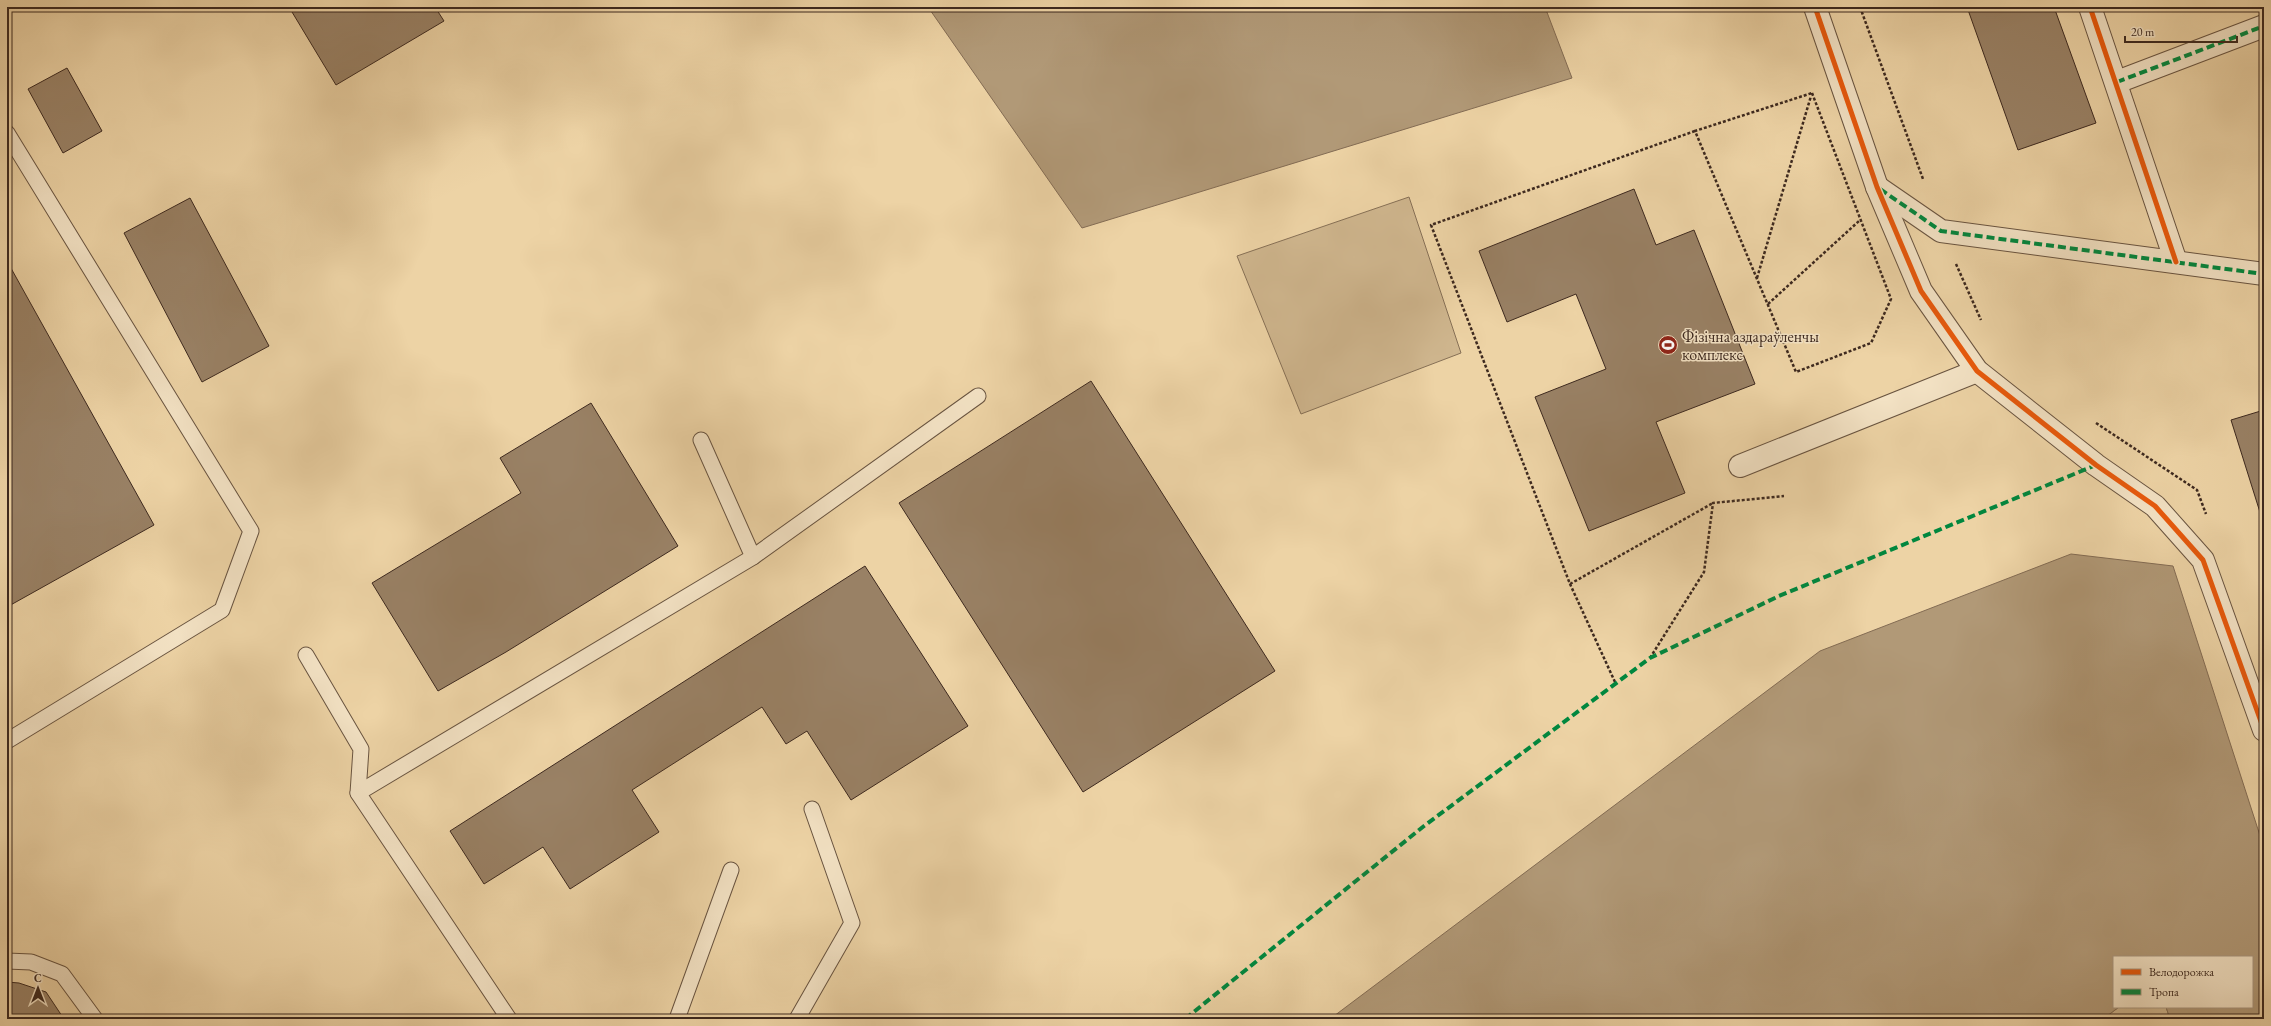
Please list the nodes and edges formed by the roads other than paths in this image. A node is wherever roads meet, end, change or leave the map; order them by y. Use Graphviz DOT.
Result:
graph roads {
  1 [pos="1815,7"];
  2 [pos="2090,7"];
  3 [pos="2264,26"];
  4 [pos="2117,82"];
  5 [pos="7,133"];
  6 [pos="1877,187"];
  7 [pos="2176,262"];
  8 [pos="2264,274"];
  9 [pos="1977,371"];
  10 [pos="978,396"];
  11 [pos="701,440"];
  12 [pos="1740,466"];
  13 [pos="753,557"];
  14 [pos="306,655"];
  15 [pos="2264,730"];
  16 [pos="7,741"];
  17 [pos="358,793"];
  18 [pos="812,809"];
  19 [pos="730,870"];
  20 [pos="7,961"];
  21 [pos="95,1019"];
  22 [pos="509,1019"];
  23 [pos="677,1019"];
  24 [pos="796,1019"];
  1 -- 6 [label="street"];
  2 -- 4 [label="street"];
  3 -- 4 [label="street"];
  4 -- 7 [label="street"];
  5 -- 16 [label="lane"];
  6 -- 7 [label="street"];
  6 -- 9 [label="street"];
  7 -- 8 [label="street"];
  9 -- 12 [label="street"];
  9 -- 15 [label="street"];
  10 -- 13 [label="lane"];
  11 -- 13 [label="lane"];
  13 -- 17 [label="lane"];
  14 -- 17 [label="lane"];
  17 -- 22 [label="lane"];
  18 -- 24 [label="lane"];
  19 -- 23 [label="lane"];
  20 -- 21 [label="lane"];
}
